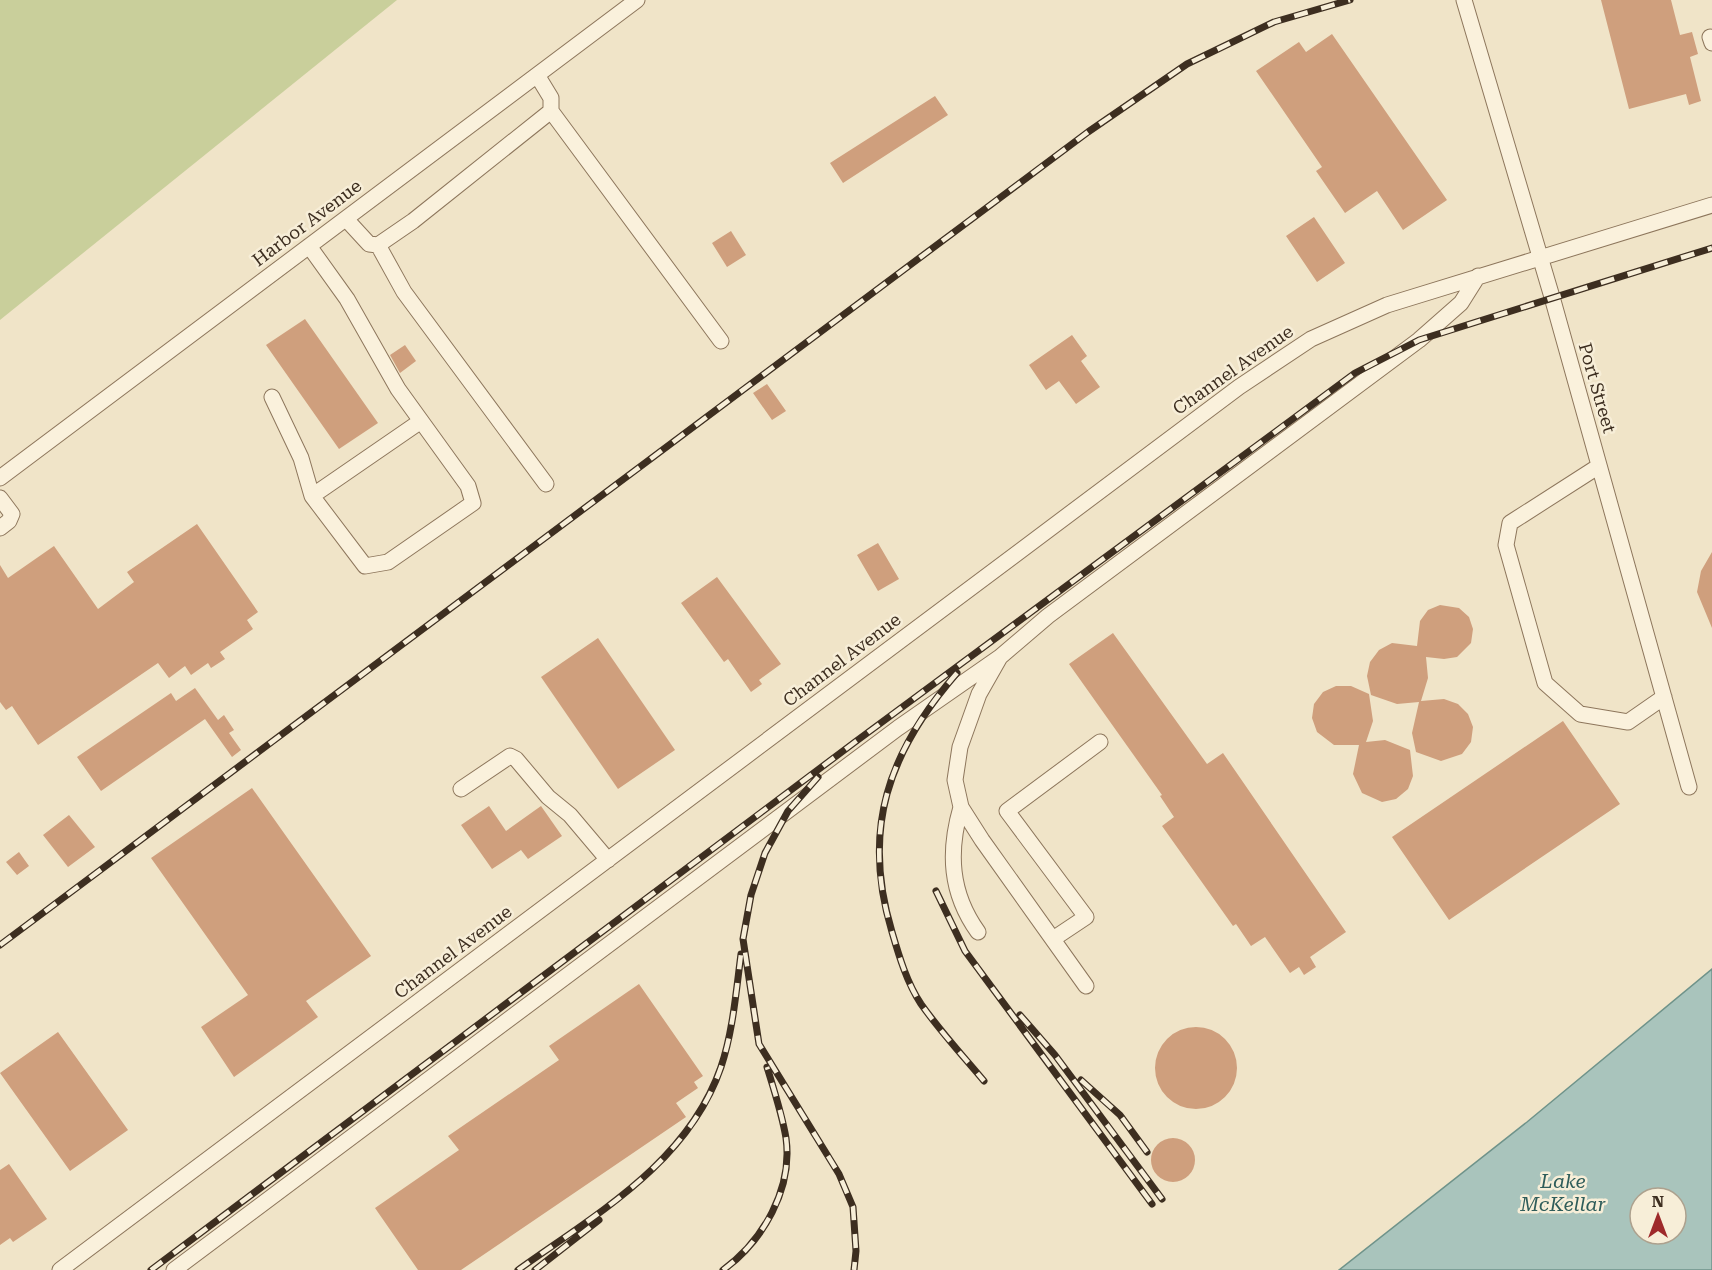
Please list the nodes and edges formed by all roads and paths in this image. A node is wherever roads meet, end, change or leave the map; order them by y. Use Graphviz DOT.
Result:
graph roads {
  1 [pos="637,0"];
  2 [pos="1464,0"];
  3 [pos="537,75"];
  4 [pos="551,111"];
  5 [pos="1712,205"];
  6 [pos="346,219"];
  7 [pos="378,245"];
  8 [pos="309,246"];
  9 [pos="1539,257"];
  10 [pos="1478,276"];
  11 [pos="721,341"];
  12 [pos="272,397"];
  13 [pos="421,421"];
  14 [pos="1599,466"];
  15 [pos="0,478"];
  16 [pos="546,484"];
  17 [pos="312,496"];
  18 [pos="0,498"];
  19 [pos="0,528"];
  20 [pos="1000,657"];
  21 [pos="1664,697"];
  22 [pos="1100,742"];
  23 [pos="1689,787"];
  24 [pos="461,789"];
  25 [pos="961,807"];
  26 [pos="608,860"];
  27 [pos="978,932"];
  28 [pos="1053,939"];
  29 [pos="1086,986"];
  30 [pos="179,1269"];
  31 [pos="60,1270"];
  1 -- 3 [label="street, Harbor Avenue"];
  2 -- 9 [label="street, Port Street"];
  3 -- 4 [label="street"];
  3 -- 6 [label="street, Harbor Avenue"];
  4 -- 7 [label="street"];
  4 -- 11 [label="street"];
  5 -- 9 [label="street, Channel Avenue"];
  6 -- 7 [label="street"];
  6 -- 8 [label="street, Harbor Avenue"];
  7 -- 16 [label="street"];
  8 -- 13 [label="street"];
  8 -- 15 [label="street, Harbor Avenue"];
  9 -- 10 [label="street, Channel Avenue"];
  9 -- 14 [label="street, Port Street"];
  10 -- 20 [label="street"];
  10 -- 26 [label="street, Channel Avenue"];
  12 -- 17 [label="street"];
  13 -- 17 [label="street"];
  13 -- 17 [label="street"];
  14 -- 21 [label="street, Port Street"];
  14 -- 21 [label="street"];
  18 -- 19 [label="street"];
  20 -- 25 [label="street"];
  20 -- 30 [label="street"];
  21 -- 23 [label="street, Port Street"];
  22 -- 28 [label="street"];
  24 -- 26 [label="street"];
  25 -- 27 [label="street"];
  25 -- 28 [label="street"];
  26 -- 31 [label="street, Channel Avenue"];
  28 -- 29 [label="street"];
}
